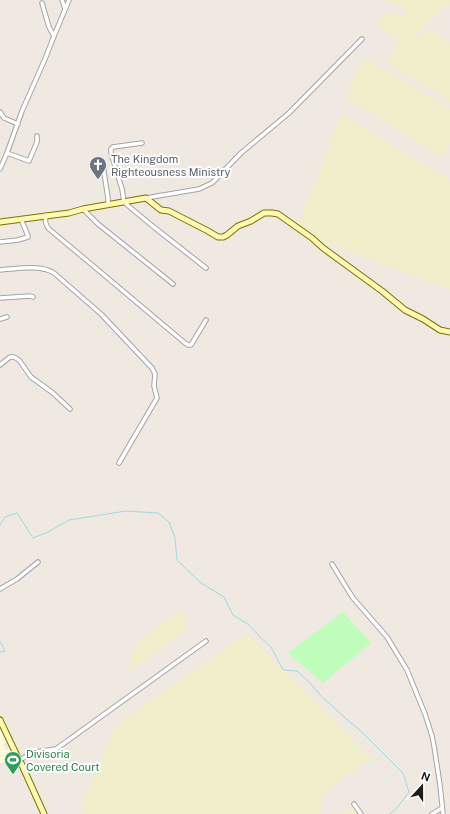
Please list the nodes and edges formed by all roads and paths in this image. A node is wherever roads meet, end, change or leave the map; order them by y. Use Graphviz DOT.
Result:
graph roads {
  1 [pos="62,0"];
  2 [pos="69,0"];
  3 [pos="42,3"];
  4 [pos="65,9"];
  5 [pos="54,36"];
  6 [pos="362,39"];
  7 [pos="0,112"];
  8 [pos="18,124"];
  9 [pos="37,136"];
  10 [pos="142,143"];
  11 [pos="7,153"];
  12 [pos="103,166"];
  13 [pos="0,169"];
  14 [pos="146,198"];
  15 [pos="124,202"];
  16 [pos="108,205"];
  17 [pos="82,209"];
  18 [pos="46,215"];
  19 [pos="21,219"];
  20 [pos="0,222"];
  21 [pos="0,242"];
  22 [pos="206,268"];
  23 [pos="0,270"];
  24 [pos="173,284"];
  25 [pos="33,297"];
  26 [pos="0,298"];
  27 [pos="8,317"];
  28 [pos="0,319"];
  29 [pos="206,320"];
  30 [pos="450,332"];
  31 [pos="0,365"];
  32 [pos="70,409"];
  33 [pos="119,463"];
  34 [pos="38,562"];
  35 [pos="332,564"];
  36 [pos="0,589"];
  37 [pos="206,641"];
  38 [pos="0,720"];
  39 [pos="19,760"];
  40 [pos="354,804"];
  41 [pos="442,808"];
  42 [pos="44,814"];
  43 [pos="361,814"];
  44 [pos="432,814"];
  45 [pos="443,814"];
  1 -- 4 [label="street"];
  2 -- 4 [label="street"];
  3 -- 5 [label="street"];
  4 -- 5 [label="street"];
  5 -- 8 [label="street"];
  6 -- 14 [label="street"];
  7 -- 8 [label="street"];
  8 -- 11 [label="street"];
  9 -- 11 [label="street"];
  10 -- 15 [label="street"];
  11 -- 13 [label="street"];
  12 -- 16 [label="street"];
  14 -- 15 [label="street"];
  14 -- 30 [label="street"];
  15 -- 16 [label="street"];
  15 -- 22 [label="street"];
  16 -- 17 [label="street"];
  17 -- 18 [label="street"];
  17 -- 24 [label="street"];
  18 -- 19 [label="street"];
  18 -- 29 [label="street"];
  19 -- 20 [label="street"];
  19 -- 21 [label="street"];
  23 -- 33 [label="street"];
  25 -- 26 [label="street"];
  27 -- 28 [label="street"];
  31 -- 32 [label="street"];
  34 -- 36 [label="street"];
  35 -- 41 [label="street"];
  37 -- 39 [label="street"];
  38 -- 39 [label="street"];
  39 -- 42 [label="street"];
  40 -- 43 [label="street"];
  41 -- 44 [label="street"];
  41 -- 45 [label="street"];
}
